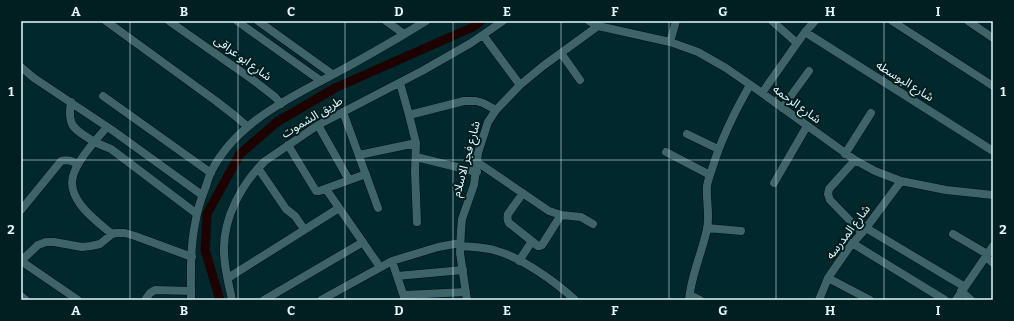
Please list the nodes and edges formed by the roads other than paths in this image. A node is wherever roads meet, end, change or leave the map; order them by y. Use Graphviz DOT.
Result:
graph roads {
  1 [pos="106,21"];
  2 [pos="168,21"];
  3 [pos="237,21"];
  4 [pos="258,21"];
  5 [pos="386,21"];
  6 [pos="426,21"];
  7 [pos="503,21"];
  8 [pos="588,21"];
  9 [pos="676,21"];
  10 [pos="772,21"];
  11 [pos="815,21"];
  12 [pos="892,21"];
  13 [pos="968,21"];
  14 [pos="598,26"];
  15 [pos="805,32"];
  16 [pos="404,34"];
  17 [pos="483,35"];
  18 [pos="993,38"];
  19 [pos="670,42"];
  20 [pos="797,42"];
  21 [pos="561,53"];
  22 [pos="21,67"];
  23 [pos="809,71"];
  24 [pos="332,74"];
  25 [pos="580,80"];
  26 [pos="321,81"];
  27 [pos="400,83"];
  28 [pos="520,85"];
  29 [pos="750,85"];
  30 [pos="993,86"];
  31 [pos="762,93"];
  32 [pos="103,96"];
  33 [pos="71,102"];
  34 [pos="281,104"];
  35 [pos="782,108"];
  36 [pos="496,110"];
  37 [pos="343,112"];
  38 [pos="871,114"];
  39 [pos="409,115"];
  40 [pos="318,125"];
  41 [pos="807,126"];
  42 [pos="107,127"];
  43 [pos="248,127"];
  44 [pos="687,134"];
  45 [pos="94,142"];
  46 [pos="416,142"];
  47 [pos="288,145"];
  48 [pos="718,148"];
  49 [pos="993,150"];
  50 [pos="666,152"];
  51 [pos="845,154"];
  52 [pos="358,155"];
  53 [pos="416,157"];
  54 [pos="855,160"];
  55 [pos="477,162"];
  56 [pos="78,164"];
  57 [pos="258,168"];
  58 [pos="476,172"];
  59 [pos="211,173"];
  60 [pos="366,174"];
  61 [pos="710,175"];
  62 [pos="349,180"];
  63 [pos="901,181"];
  64 [pos="774,183"];
  65 [pos="326,189"];
  66 [pos="523,193"];
  67 [pos="202,195"];
  68 [pos="993,195"];
  69 [pos="339,208"];
  70 [pos="378,208"];
  71 [pos="21,210"];
  72 [pos="197,214"];
  73 [pos="561,215"];
  74 [pos="417,222"];
  75 [pos="593,224"];
  76 [pos="707,228"];
  77 [pos="304,229"];
  78 [pos="864,230"];
  79 [pos="741,231"];
  80 [pos="112,234"];
  81 [pos="953,234"];
  82 [pos="532,241"];
  83 [pos="363,242"];
  84 [pos="852,243"];
  85 [pos="460,245"];
  86 [pos="993,246"];
  87 [pos="986,256"];
  88 [pos="192,257"];
  89 [pos="21,261"];
  90 [pos="392,261"];
  91 [pos="519,261"];
  92 [pos="993,263"];
  93 [pos="380,267"];
  94 [pos="463,270"];
  95 [pos="397,276"];
  96 [pos="228,278"];
  97 [pos="828,278"];
  98 [pos="963,289"];
  99 [pos="191,291"];
  100 [pos="21,296"];
  101 [pos="404,297"];
  102 [pos="467,298"];
  103 [pos="689,298"];
  104 [pos="26,300"];
  105 [pos="78,300"];
  106 [pos="145,300"];
  107 [pos="191,300"];
  108 [pos="232,300"];
  109 [pos="264,300"];
  110 [pos="321,300"];
  111 [pos="575,300"];
  112 [pos="700,300"];
  113 [pos="819,300"];
  114 [pos="870,300"];
  115 [pos="945,300"];
  116 [pos="956,300"];
  117 [pos="972,300"];
  1 -- 43 [label="street"];
  2 -- 34 [label="street, شارع ابو عراقى"];
  3 -- 26 [label="street"];
  4 -- 24 [label="street"];
  5 -- 16 [label="street"];
  6 -- 16 [label="street"];
  7 -- 17 [label="street, طريق الشموت"];
  8 -- 14 [label="street, شارع الرحمه"];
  9 -- 19 [label="street"];
  10 -- 20 [label="street"];
  11 -- 15 [label="street"];
  12 -- 30 [label="street"];
  13 -- 18 [label="street"];
  14 -- 19 [label="street, شارع الرحمه"];
  14 -- 21 [label="street, شارع فجر الاسلام"];
  15 -- 20 [label="street"];
  15 -- 49 [label="street, شارع البوسطه"];
  16 -- 24 [label="street"];
  17 -- 27 [label="street, طريق الشموت"];
  17 -- 28 [label="street"];
  19 -- 29 [label="street, شارع الرحمه"];
  20 -- 31 [label="street"];
  21 -- 25 [label="street"];
  21 -- 28 [label="street, شارع فجر الاسلام"];
  22 -- 33 [label="street"];
  23 -- 35 [label="street"];
  24 -- 26 [label="street"];
  26 -- 34 [label="street"];
  27 -- 37 [label="street, طريق الشموت"];
  27 -- 39 [label="street"];
  28 -- 36 [label="street, شارع فجر الاسلام"];
  29 -- 31 [label="street, شارع الرحمه"];
  29 -- 48 [label="street"];
  31 -- 35 [label="street, شارع الرحمه"];
  32 -- 59 [label="street"];
  33 -- 42 [label="street"];
  33 -- 45 [label="street"];
  34 -- 43 [label="street"];
  35 -- 41 [label="street, شارع الرحمه"];
  36 -- 39 [label="street"];
  36 -- 55 [label="street, شارع فجر الاسلام"];
  37 -- 40 [label="street, طريق الشموت"];
  37 -- 52 [label="street"];
  38 -- 51 [label="street"];
  39 -- 46 [label="street"];
  40 -- 47 [label="street, طريق الشموت"];
  40 -- 62 [label="street"];
  41 -- 51 [label="street, شارع الرحمه"];
  41 -- 64 [label="street"];
  42 -- 45 [label="street"];
  42 -- 67 [label="street"];
  43 -- 59 [label="street"];
  44 -- 48 [label="street"];
  45 -- 56 [label="street"];
  45 -- 72 [label="street"];
  46 -- 52 [label="street"];
  46 -- 53 [label="street"];
  47 -- 57 [label="street, طريق الشموت"];
  47 -- 65 [label="street"];
  48 -- 61 [label="street"];
  50 -- 61 [label="street"];
  51 -- 54 [label="street, شارع الرحمه"];
  52 -- 60 [label="street"];
  53 -- 58 [label="street"];
  53 -- 74 [label="street"];
  54 -- 63 [label="street, شارع الرحمه"];
  54 -- 78 [label="street"];
  55 -- 58 [label="street, شارع فجر الاسلام"];
  55 -- 66 [label="street"];
  56 -- 71 [label="street"];
  56 -- 80 [label="street"];
  57 -- 77 [label="street"];
  57 -- 96 [label="street, طريق الشموت"];
  58 -- 85 [label="street, شارع فجر الاسلام"];
  59 -- 67 [label="street"];
  60 -- 62 [label="street"];
  60 -- 70 [label="street"];
  61 -- 76 [label="street"];
  62 -- 65 [label="street"];
  63 -- 68 [label="street, شارع الرحمه"];
  63 -- 78 [label="street, شارع المدرسه"];
  65 -- 69 [label="street"];
  66 -- 73 [label="street"];
  66 -- 82 [label="street"];
  67 -- 72 [label="street"];
  69 -- 77 [label="street"];
  69 -- 83 [label="street"];
  72 -- 88 [label="street"];
  73 -- 75 [label="street"];
  73 -- 82 [label="street"];
  76 -- 79 [label="street"];
  76 -- 103 [label="street"];
  77 -- 96 [label="street"];
  78 -- 84 [label="street, شارع المدرسه"];
  78 -- 98 [label="street"];
  80 -- 88 [label="street"];
  80 -- 89 [label="street"];
  81 -- 87 [label="street"];
  82 -- 91 [label="street"];
  83 -- 93 [label="street"];
  83 -- 109 [label="street"];
  84 -- 97 [label="street, شارع المدرسه"];
  84 -- 115 [label="street"];
  85 -- 90 [label="street"];
  85 -- 91 [label="street"];
  85 -- 94 [label="street, شارع فجر الاسلام"];
  86 -- 87 [label="street"];
  87 -- 92 [label="street"];
  87 -- 98 [label="street"];
  88 -- 99 [label="street"];
  89 -- 105 [label="street"];
  90 -- 93 [label="street"];
  90 -- 95 [label="street"];
  91 -- 111 [label="street"];
  93 -- 110 [label="street"];
  94 -- 95 [label="street"];
  94 -- 102 [label="street, شارع فجر الاسلام"];
  95 -- 101 [label="street"];
  96 -- 108 [label="street, طريق الشموت"];
  97 -- 113 [label="street, شارع المدرسه"];
  97 -- 114 [label="street"];
  98 -- 116 [label="street"];
  98 -- 117 [label="street"];
  99 -- 106 [label="street"];
  99 -- 107 [label="street"];
  100 -- 104 [label="street"];
  101 -- 102 [label="street"];
  103 -- 112 [label="street"];
}
